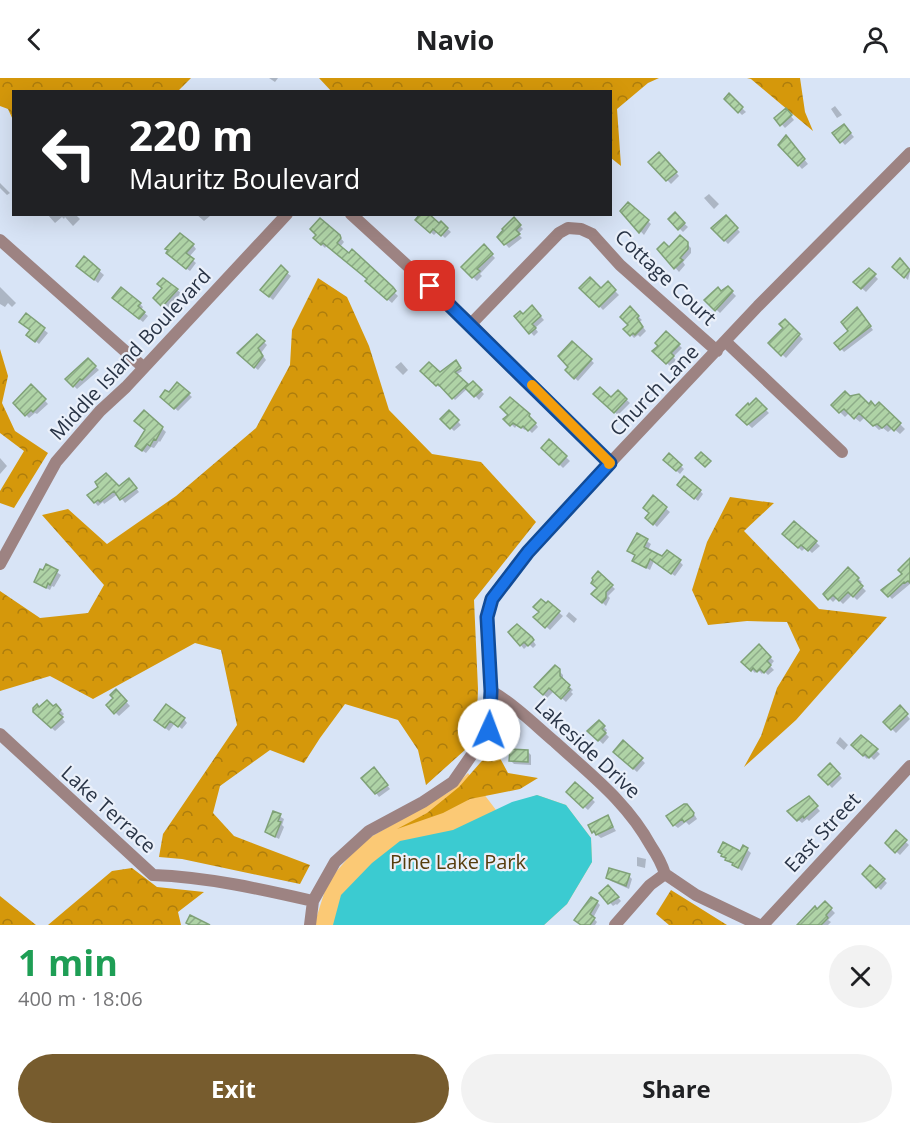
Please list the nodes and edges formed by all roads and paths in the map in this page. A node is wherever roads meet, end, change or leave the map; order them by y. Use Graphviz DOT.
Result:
graph roads {
  1 [pos="910,153"];
  2 [pos="285,216"];
  3 [pos="353,216"];
  4 [pos="0,240"];
  5 [pos="471,324"];
  6 [pos="722,347"];
  7 [pos="142,367"];
  8 [pos="842,452"];
  9 [pos="610,463"];
  10 [pos="0,564"];
  11 [pos="491,691"];
  12 [pos="0,734"];
  13 [pos="910,766"];
  14 [pos="665,874"];
  15 [pos="313,901"];
  16 [pos="309,925"];
  17 [pos="615,925"];
  18 [pos="761,925"];
  1 -- 6 [label="street, Church Lane"];
  2 -- 7 [label="street, Middle Island Boulevard"];
  3 -- 5 [label="street"];
  4 -- 7 [label="street"];
  5 -- 6 [label="street, Cottage Court"];
  5 -- 9 [label="street"];
  6 -- 8 [label="street, Cottage Court"];
  6 -- 9 [label="street, Church Lane"];
  7 -- 10 [label="street, Middle Island Boulevard"];
  9 -- 11 [label="street, Church Lane"];
  11 -- 14 [label="street, Lakeside Drive"];
  11 -- 15 [label="street, Church Lane"];
  12 -- 15 [label="street, Lake Terrace"];
  13 -- 18 [label="street, East Street"];
  14 -- 17 [label="street"];
  14 -- 18 [label="street"];
  15 -- 16 [label="street, Church Lane"];
}
